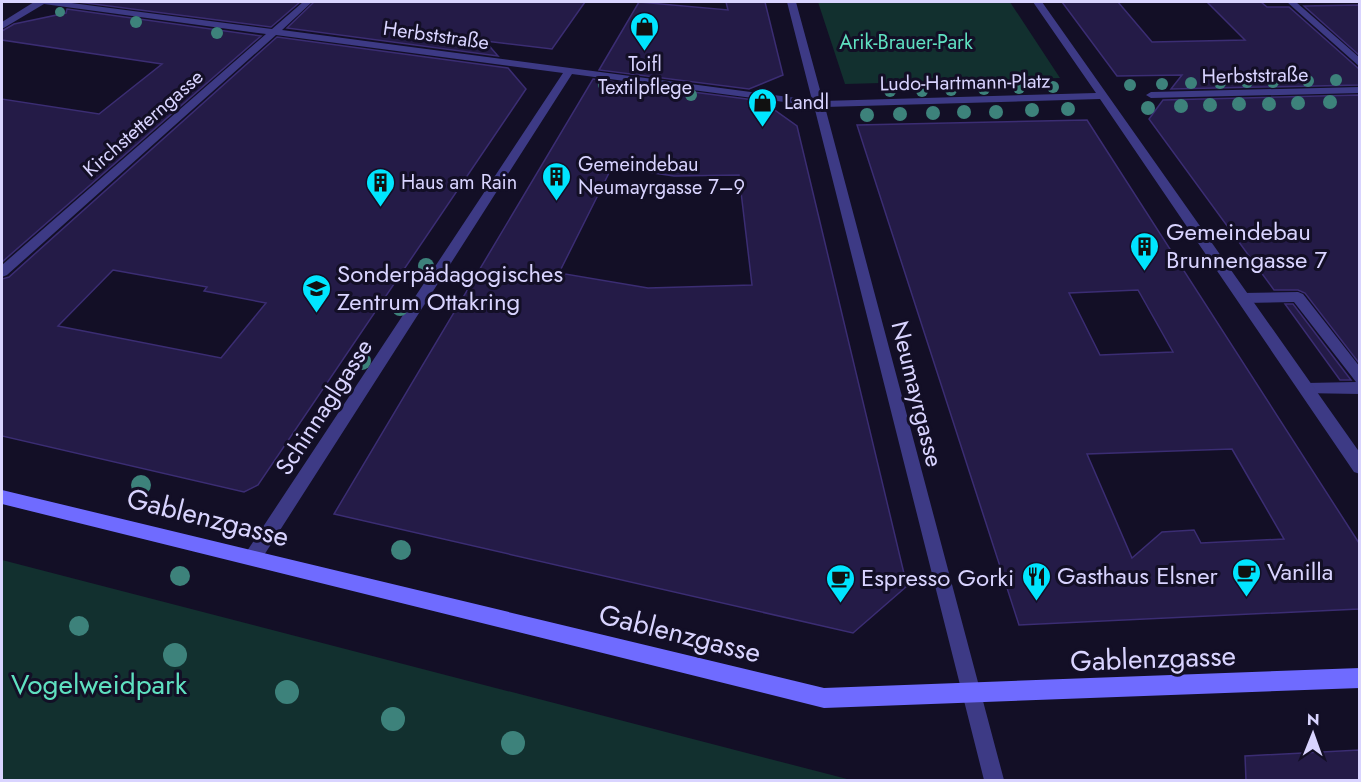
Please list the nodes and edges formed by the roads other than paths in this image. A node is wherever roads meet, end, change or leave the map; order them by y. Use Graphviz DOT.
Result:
graph roads {
  1 [pos="40,2"];
  2 [pos="47,2"];
  3 [pos="308,2"];
  4 [pos="792,2"];
  5 [pos="1038,2"];
  6 [pos="1291,2"];
  7 [pos="2,26"];
  8 [pos="274,31"];
  9 [pos="1359,64"];
  10 [pos="570,70"];
  11 [pos="1359,90"];
  12 [pos="1151,95"];
  13 [pos="1103,96"];
  14 [pos="820,104"];
  15 [pos="2,272"];
  16 [pos="1242,298"];
  17 [pos="1359,378"];
  18 [pos="1359,388"];
  19 [pos="1306,389"];
  20 [pos="1359,467"];
  21 [pos="2,497"];
  22 [pos="253,557"];
  23 [pos="1359,678"];
  24 [pos="970,694"];
  25 [pos="994,780"];
  1 -- 7 [label="street"];
  2 -- 8 [label="street, Herbststraße"];
  3 -- 8 [label="street, Kirchstetterngasse"];
  4 -- 14 [label="street"];
  5 -- 13 [label="street, Ludo-Hartmann-Platz"];
  6 -- 9 [label="street"];
  8 -- 10 [label="street, Herbststraße"];
  8 -- 15 [label="street, Kirchstetterngasse"];
  10 -- 14 [label="street, Herbststraße"];
  10 -- 22 [label="street, Schinnaglgasse"];
  11 -- 12 [label="street, Herbststraße"];
  13 -- 14 [label="street, Ludo-Hartmann-Platz"];
  13 -- 16 [label="street"];
  14 -- 24 [label="street, Neumayrgasse"];
  16 -- 17 [label="street"];
  16 -- 19 [label="street"];
  18 -- 19 [label="street"];
  19 -- 20 [label="street"];
  21 -- 22 [label="main road, Gablenzgasse"];
  22 -- 24 [label="main road, Gablenzgasse"];
  23 -- 24 [label="main road, Gablenzgasse"];
  24 -- 25 [label="street, Neumayrgasse"];
}
